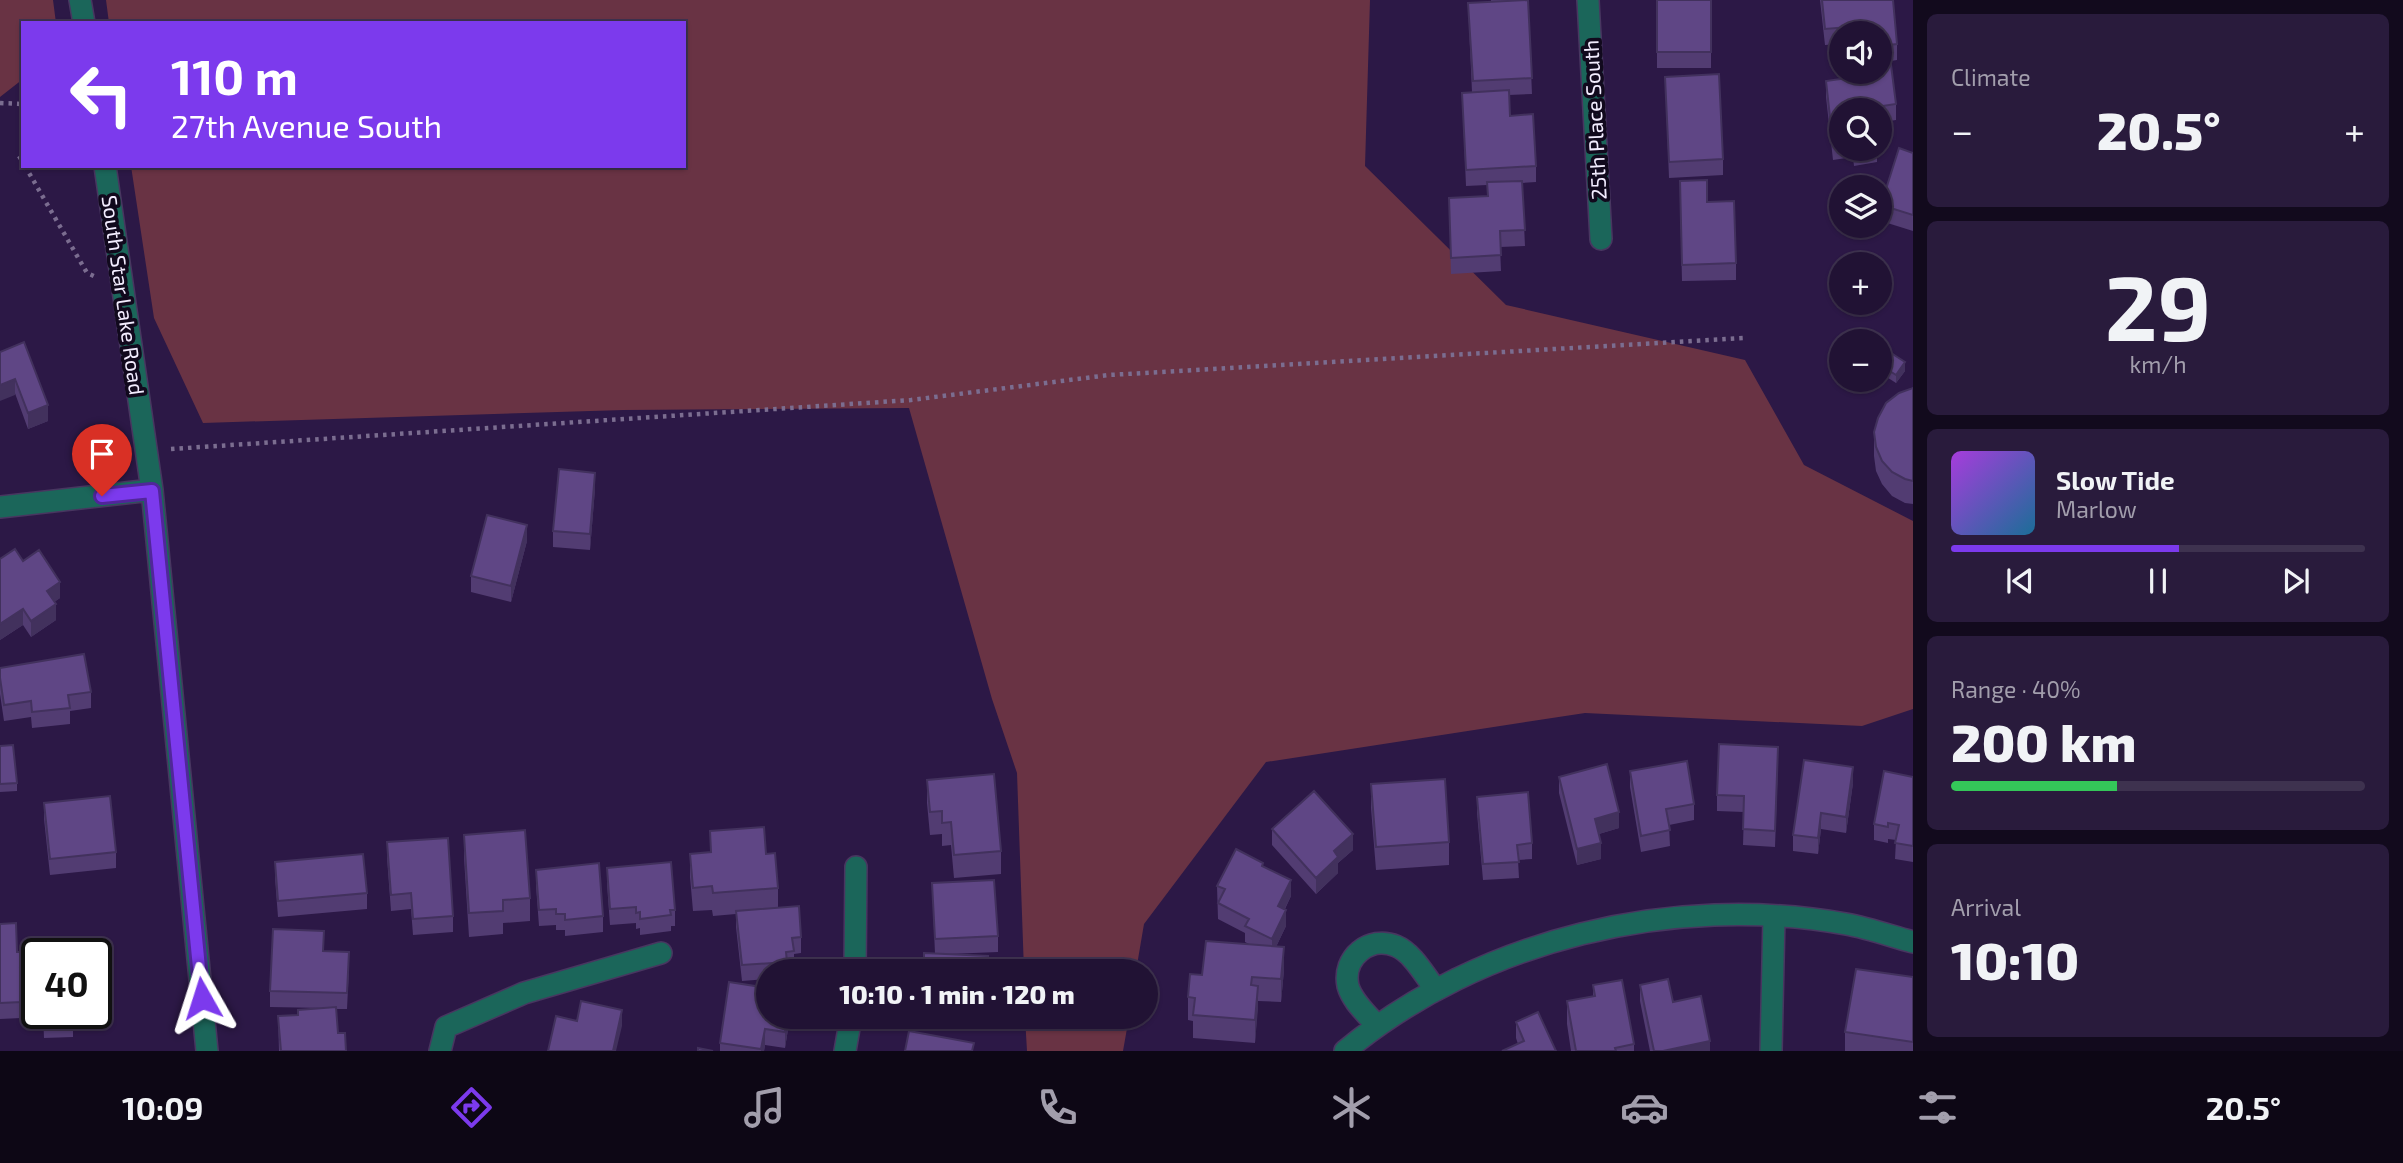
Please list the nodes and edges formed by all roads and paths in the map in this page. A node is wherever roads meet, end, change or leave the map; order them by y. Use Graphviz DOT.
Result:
graph roads {
  1 [pos="80,0"];
  2 [pos="1588,0"];
  3 [pos="84,21"];
  4 [pos="0,103"];
  5 [pos="21,103"];
  6 [pos="19,156"];
  7 [pos="21,159"];
  8 [pos="26,168"];
  9 [pos="105,168"];
  10 [pos="1601,239"];
  11 [pos="123,288"];
  12 [pos="1743,338"];
  13 [pos="146,451"];
  14 [pos="152,491"];
  15 [pos="0,507"];
  16 [pos="856,867"];
  17 [pos="1774,917"];
  18 [pos="1913,942"];
  19 [pos="661,953"];
  20 [pos="855,959"];
  21 [pos="1436,990"];
  22 [pos="1377,1026"];
  23 [pos="850,1029"];
  24 [pos="207,1051"];
  25 [pos="440,1051"];
  26 [pos="845,1051"];
  27 [pos="1345,1051"];
  28 [pos="1771,1051"];
  1 -- 3 [label="street"];
  2 -- 10 [label="street, 25th Place South"];
  4 -- 5 [label="path"];
  6 -- 7 [label="path"];
  8 -- 11 [label="path"];
  9 -- 11 [label="street, South Star Lake Road"];
  11 -- 13 [label="street, South Star Lake Road"];
  12 -- 13 [label="path"];
  13 -- 14 [label="street, South Star Lake Road"];
  14 -- 15 [label="street"];
  14 -- 24 [label="street, South Star Lake Road"];
  16 -- 20 [label="street"];
  17 -- 18 [label="street"];
  17 -- 21 [label="street"];
  17 -- 28 [label="street"];
  19 -- 25 [label="street"];
  21 -- 22 [label="street"];
  21 -- 22 [label="street"];
  22 -- 27 [label="street"];
  23 -- 26 [label="street"];
}
